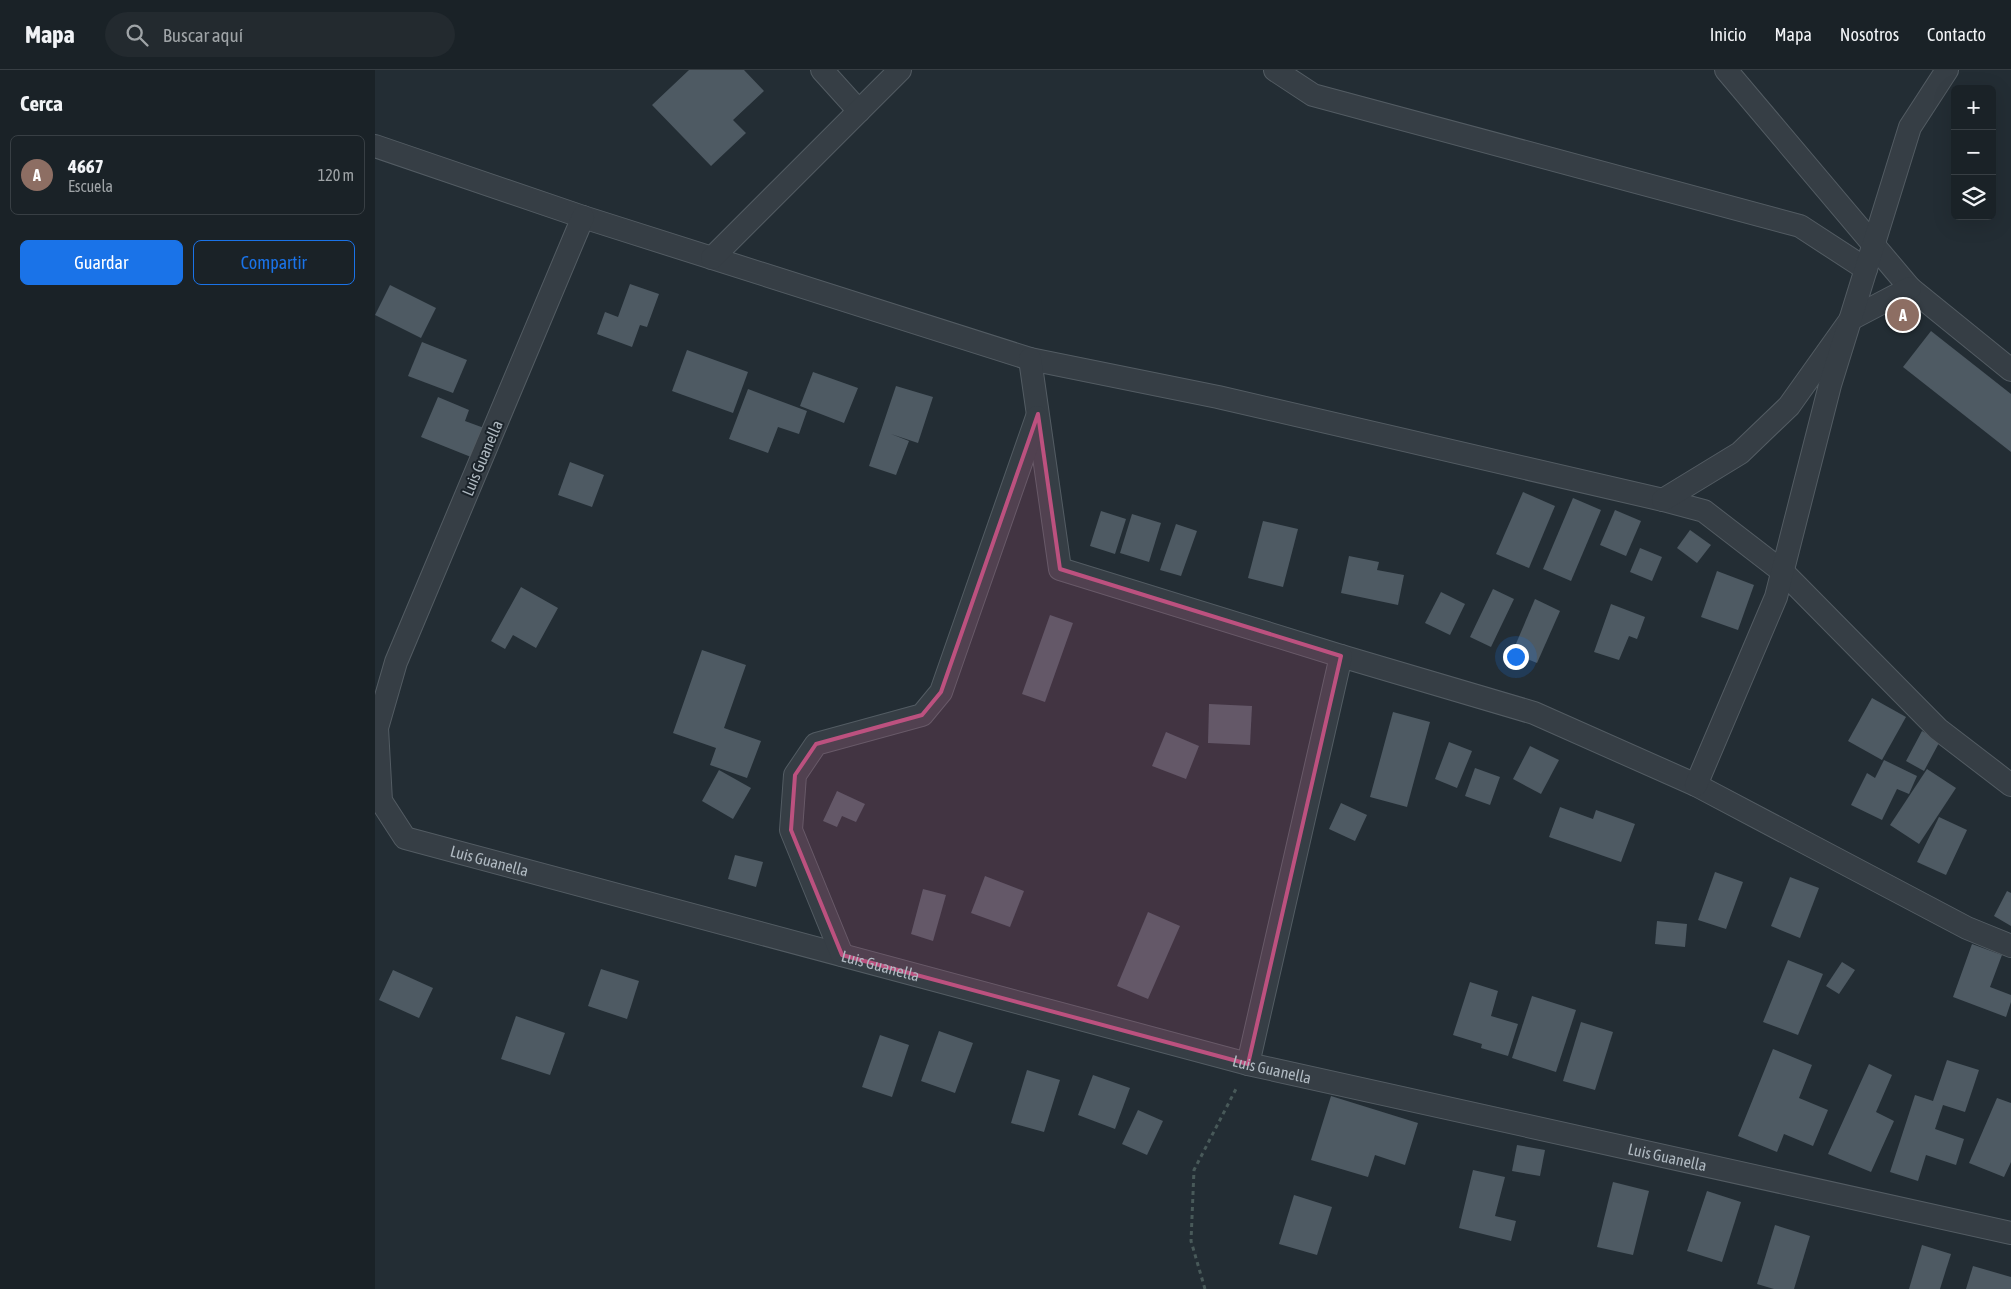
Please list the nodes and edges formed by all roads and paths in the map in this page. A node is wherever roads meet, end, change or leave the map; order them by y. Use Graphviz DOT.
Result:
graph roads {
  1 [pos="822,70"];
  2 [pos="900,70"];
  3 [pos="1275,70"];
  4 [pos="1726,70"];
  5 [pos="1947,70"];
  6 [pos="859,110"];
  7 [pos="375,146"];
  8 [pos="583,217"];
  9 [pos="1873,244"];
  10 [pos="712,258"];
  11 [pos="1866,269"];
  12 [pos="1911,288"];
  13 [pos="1851,319"];
  14 [pos="1030,359"];
  15 [pos="2011,370"];
  16 [pos="1038,414"];
  17 [pos="1663,500"];
  18 [pos="1783,572"];
  19 [pos="1341,656"];
  20 [pos="1696,785"];
  21 [pos="2011,785"];
  22 [pos="2011,946"];
  23 [pos="842,955"];
  24 [pos="1248,1064"];
  25 [pos="2011,1233"];
  26 [pos="1205,1289"];
  1 -- 6 [label="street"];
  2 -- 6 [label="street"];
  3 -- 11 [label="street"];
  4 -- 9 [label="street"];
  5 -- 9 [label="street"];
  6 -- 10 [label="street"];
  7 -- 8 [label="street"];
  8 -- 10 [label="street"];
  8 -- 23 [label="street, Luis Guanella"];
  9 -- 11 [label="street"];
  9 -- 12 [label="street"];
  10 -- 14 [label="street"];
  11 -- 13 [label="street"];
  12 -- 13 [label="street"];
  12 -- 15 [label="street"];
  13 -- 17 [label="street"];
  13 -- 18 [label="street"];
  14 -- 16 [label="street"];
  14 -- 17 [label="street"];
  16 -- 19 [label="street"];
  16 -- 23 [label="street"];
  17 -- 18 [label="street"];
  18 -- 20 [label="street"];
  18 -- 21 [label="street"];
  19 -- 20 [label="street"];
  19 -- 24 [label="street"];
  20 -- 22 [label="street"];
  23 -- 24 [label="street, Luis Guanella"];
  24 -- 25 [label="street, Luis Guanella"];
  24 -- 26 [label="path"];
}
